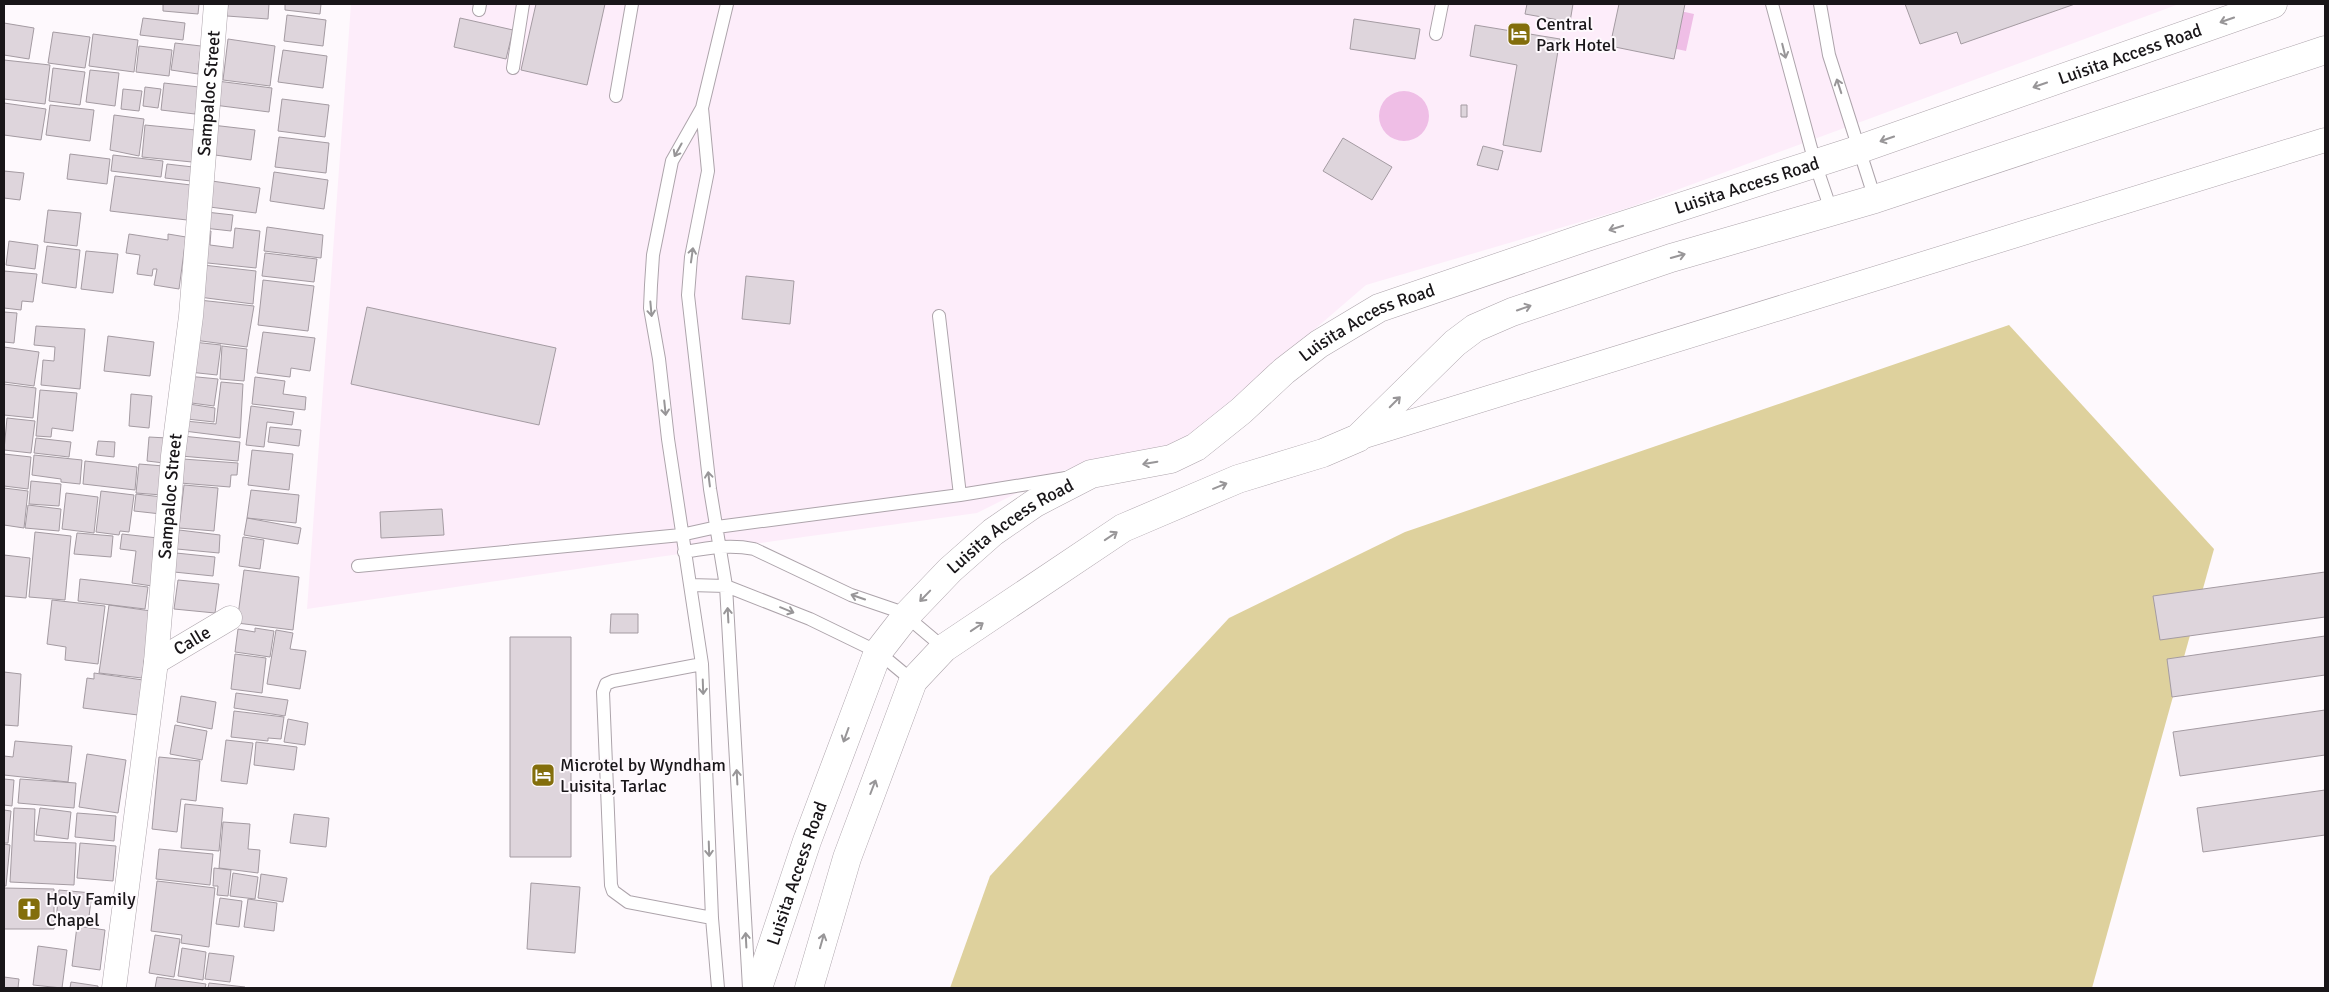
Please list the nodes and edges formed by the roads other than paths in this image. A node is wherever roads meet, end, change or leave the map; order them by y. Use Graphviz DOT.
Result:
graph roads {
  1 [pos="216,4"];
  2 [pos="523,4"];
  3 [pos="632,4"];
  4 [pos="727,4"];
  5 [pos="1442,4"];
  6 [pos="1772,4"];
  7 [pos="1820,4"];
  8 [pos="2273,4"];
  9 [pos="1436,34"];
  10 [pos="2325,50"];
  11 [pos="513,68"];
  12 [pos="616,96"];
  13 [pos="702,108"];
  14 [pos="2325,140"];
  15 [pos="1860,149"];
  16 [pos="1815,163"];
  17 [pos="1875,199"];
  18 [pos="1832,213"];
  19 [pos="939,316"];
  20 [pos="1358,438"];
  21 [pos="1091,474"];
  22 [pos="960,495"];
  23 [pos="717,527"];
  24 [pos="681,534"];
  25 [pos="720,546"];
  26 [pos="684,552"];
  27 [pos="358,566"];
  28 [pos="690,585"];
  29 [pos="726,586"];
  30 [pos="906,616"];
  31 [pos="230,618"];
  32 [pos="944,648"];
  33 [pos="878,652"];
  34 [pos="156,662"];
  35 [pos="702,664"];
  36 [pos="913,681"];
  37 [pos="712,918"];
  38 [pos="114,988"];
  39 [pos="718,988"];
  40 [pos="748,988"];
  41 [pos="758,988"];
  42 [pos="809,988"];
  1 -- 34 [label="street, Sampaloc Street"];
  2 -- 11 [label="lane"];
  3 -- 12 [label="lane"];
  4 -- 13 [label="lane"];
  5 -- 9 [label="lane"];
  6 -- 16 [label="lane, one-way"];
  15 -- 7 [label="lane, one-way"];
  8 -- 15 [label="main road, Luisita Access Road, one-way"];
  10 -- 17 [label="main road"];
  23 -- 13 [label="lane, one-way"];
  13 -- 24 [label="lane, one-way"];
  14 -- 20 [label="street"];
  15 -- 16 [label="main road, Luisita Access Road"];
  15 -- 17 [label="lane"];
  16 -- 18 [label="lane"];
  16 -- 21 [label="main road, Luisita Access Road, one-way"];
  17 -- 18 [label="main road"];
  20 -- 18 [label="main road, one-way"];
  19 -- 22 [label="lane"];
  32 -- 20 [label="main road, one-way"];
  21 -- 22 [label="lane"];
  21 -- 30 [label="main road, Luisita Access Road, one-way"];
  22 -- 23 [label="lane"];
  23 -- 24 [label="lane"];
  23 -- 25 [label="lane"];
  24 -- 26 [label="lane"];
  24 -- 27 [label="lane"];
  25 -- 26 [label="lane"];
  25 -- 29 [label="lane"];
  30 -- 25 [label="lane, one-way"];
  26 -- 28 [label="lane"];
  28 -- 29 [label="lane"];
  28 -- 35 [label="lane"];
  29 -- 33 [label="lane, one-way"];
  40 -- 29 [label="lane, one-way"];
  30 -- 32 [label="lane"];
  30 -- 33 [label="main road, Luisita Access Road"];
  31 -- 34 [label="street, Calle"];
  32 -- 36 [label="main road"];
  33 -- 36 [label="lane"];
  33 -- 41 [label="main road, Luisita Access Road, one-way"];
  34 -- 38 [label="street, Sampaloc Street"];
  35 -- 37 [label="lane, one-way"];
  35 -- 37 [label="lane"];
  42 -- 36 [label="main road, one-way"];
  37 -- 39 [label="lane"];
}
